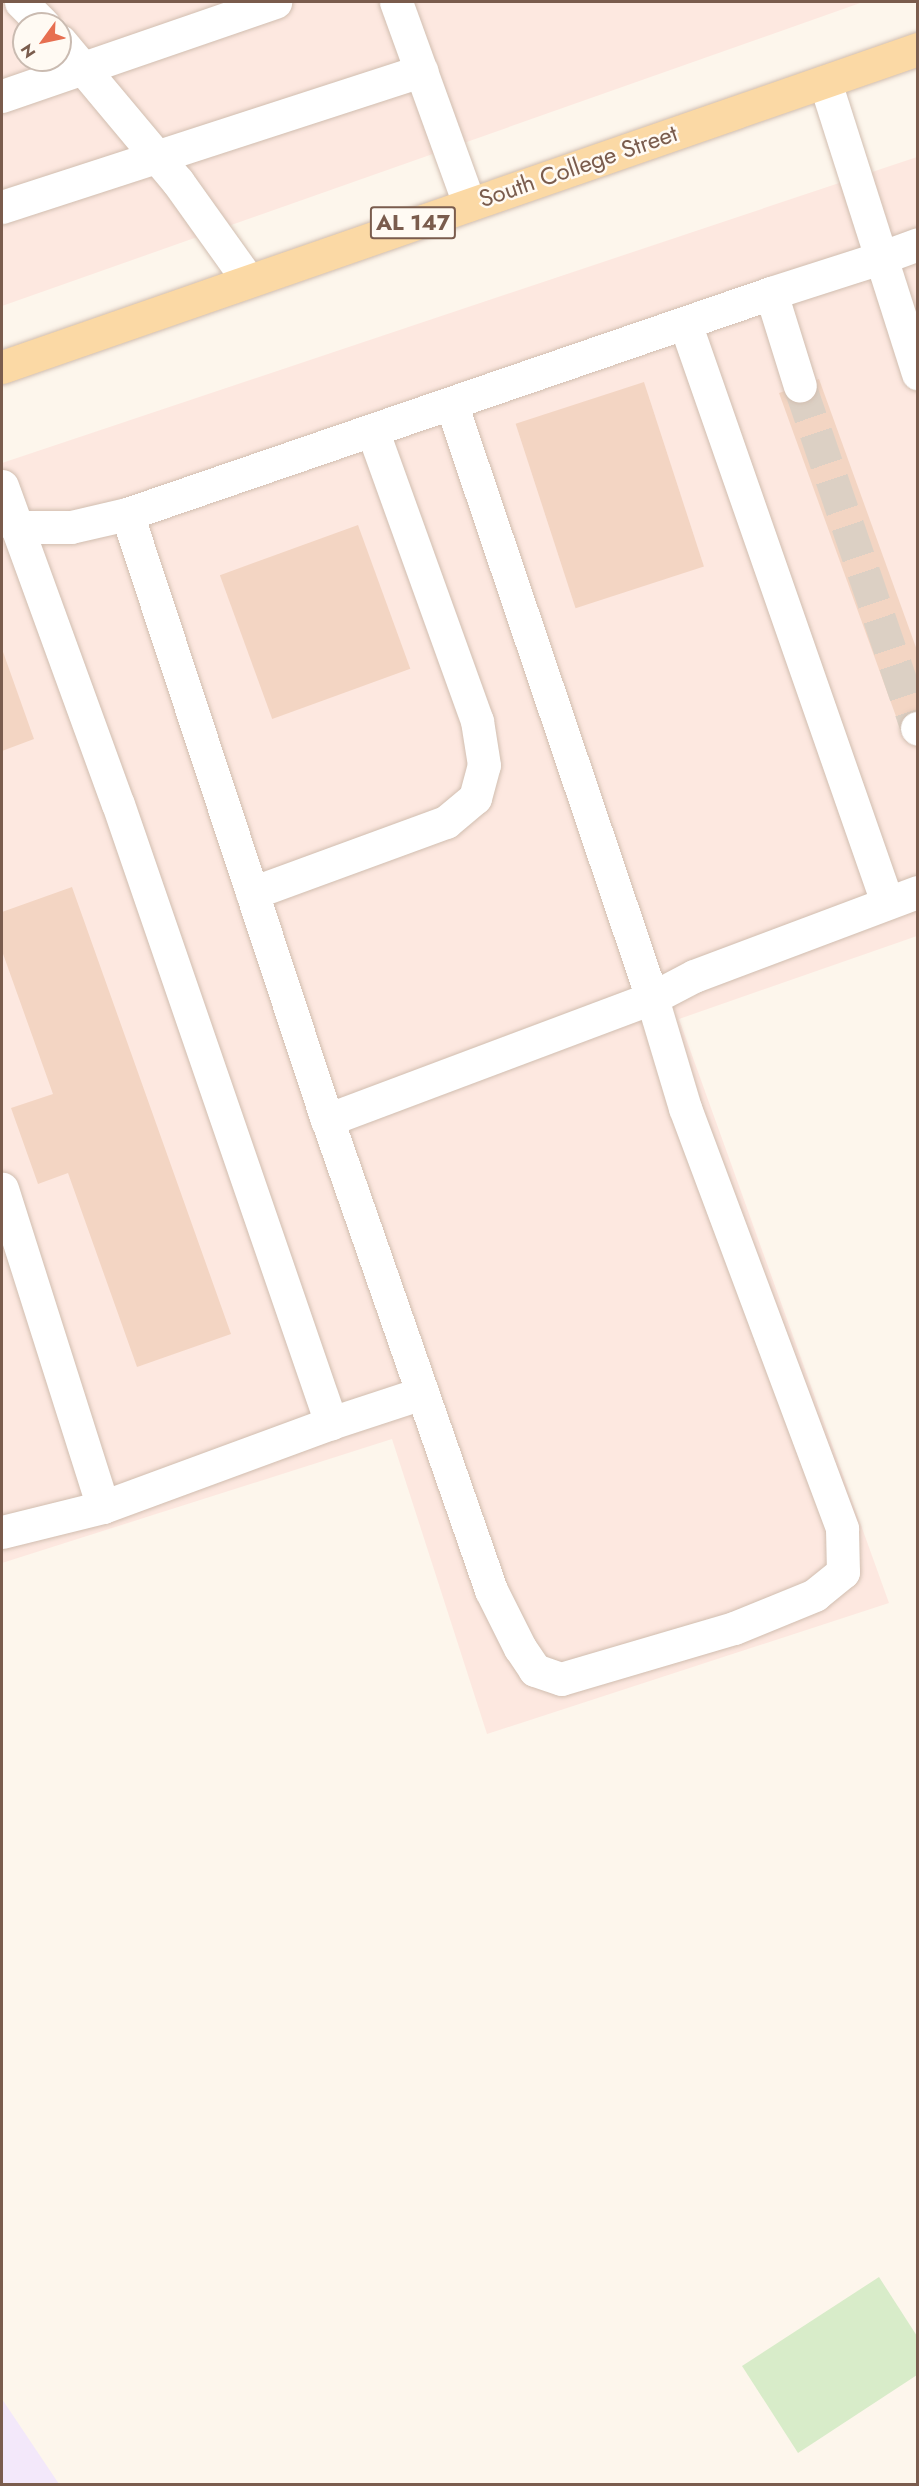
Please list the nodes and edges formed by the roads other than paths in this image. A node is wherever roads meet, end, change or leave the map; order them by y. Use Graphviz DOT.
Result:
graph roads {
  1 [pos="275,2"];
  2 [pos="396,2"];
  3 [pos="918,49"];
  4 [pos="72,53"];
  5 [pos="86,67"];
  6 [pos="421,71"];
  7 [pos="825,82"];
  8 [pos="2,96"];
  9 [pos="157,156"];
  10 [pos="469,204"];
  11 [pos="2,207"];
  12 [pos="918,244"];
  13 [pos="883,257"];
  14 [pos="248,280"];
  15 [pos="771,293"];
  16 [pos="685,323"];
  17 [pos="2,367"];
  18 [pos="918,374"];
  19 [pos="800,386"];
  20 [pos="450,403"];
  21 [pos="372,430"];
  22 [pos="2,486"];
  23 [pos="127,514"];
  24 [pos="16,527"];
  25 [pos="918,892"];
  26 [pos="252,893"];
  27 [pos="887,902"];
  28 [pos="652,998"];
  29 [pos="327,1120"];
  30 [pos="2,1189"];
  31 [pos="422,1393"];
  32 [pos="331,1423"];
  33 [pos="103,1507"];
  34 [pos="2,1532"];
  1 -- 5 [label="lane"];
  2 -- 6 [label="lane"];
  3 -- 7 [label="main road, South College Street / AL 147"];
  4 -- 5 [label="lane"];
  5 -- 8 [label="lane"];
  5 -- 9 [label="lane"];
  6 -- 9 [label="lane"];
  6 -- 10 [label="lane"];
  7 -- 10 [label="main road, South College Street / AL 147"];
  7 -- 13 [label="lane"];
  9 -- 11 [label="lane"];
  9 -- 14 [label="lane"];
  10 -- 14 [label="main road, South College Street / AL 147"];
  12 -- 13 [label="lane"];
  13 -- 15 [label="lane"];
  13 -- 18 [label="lane"];
  14 -- 17 [label="main road, South College Street / AL 147"];
  15 -- 16 [label="lane"];
  15 -- 19 [label="lane"];
  16 -- 20 [label="lane"];
  16 -- 27 [label="lane"];
  20 -- 21 [label="lane"];
  20 -- 28 [label="lane"];
  21 -- 23 [label="lane"];
  21 -- 26 [label="lane"];
  22 -- 24 [label="lane"];
  23 -- 24 [label="lane"];
  23 -- 26 [label="lane"];
  24 -- 32 [label="lane"];
  25 -- 27 [label="lane"];
  26 -- 29 [label="lane"];
  27 -- 28 [label="lane"];
  28 -- 29 [label="lane"];
  28 -- 31 [label="lane"];
  29 -- 31 [label="lane"];
  30 -- 33 [label="lane"];
  31 -- 32 [label="lane"];
  32 -- 33 [label="lane"];
  33 -- 34 [label="lane"];
}
